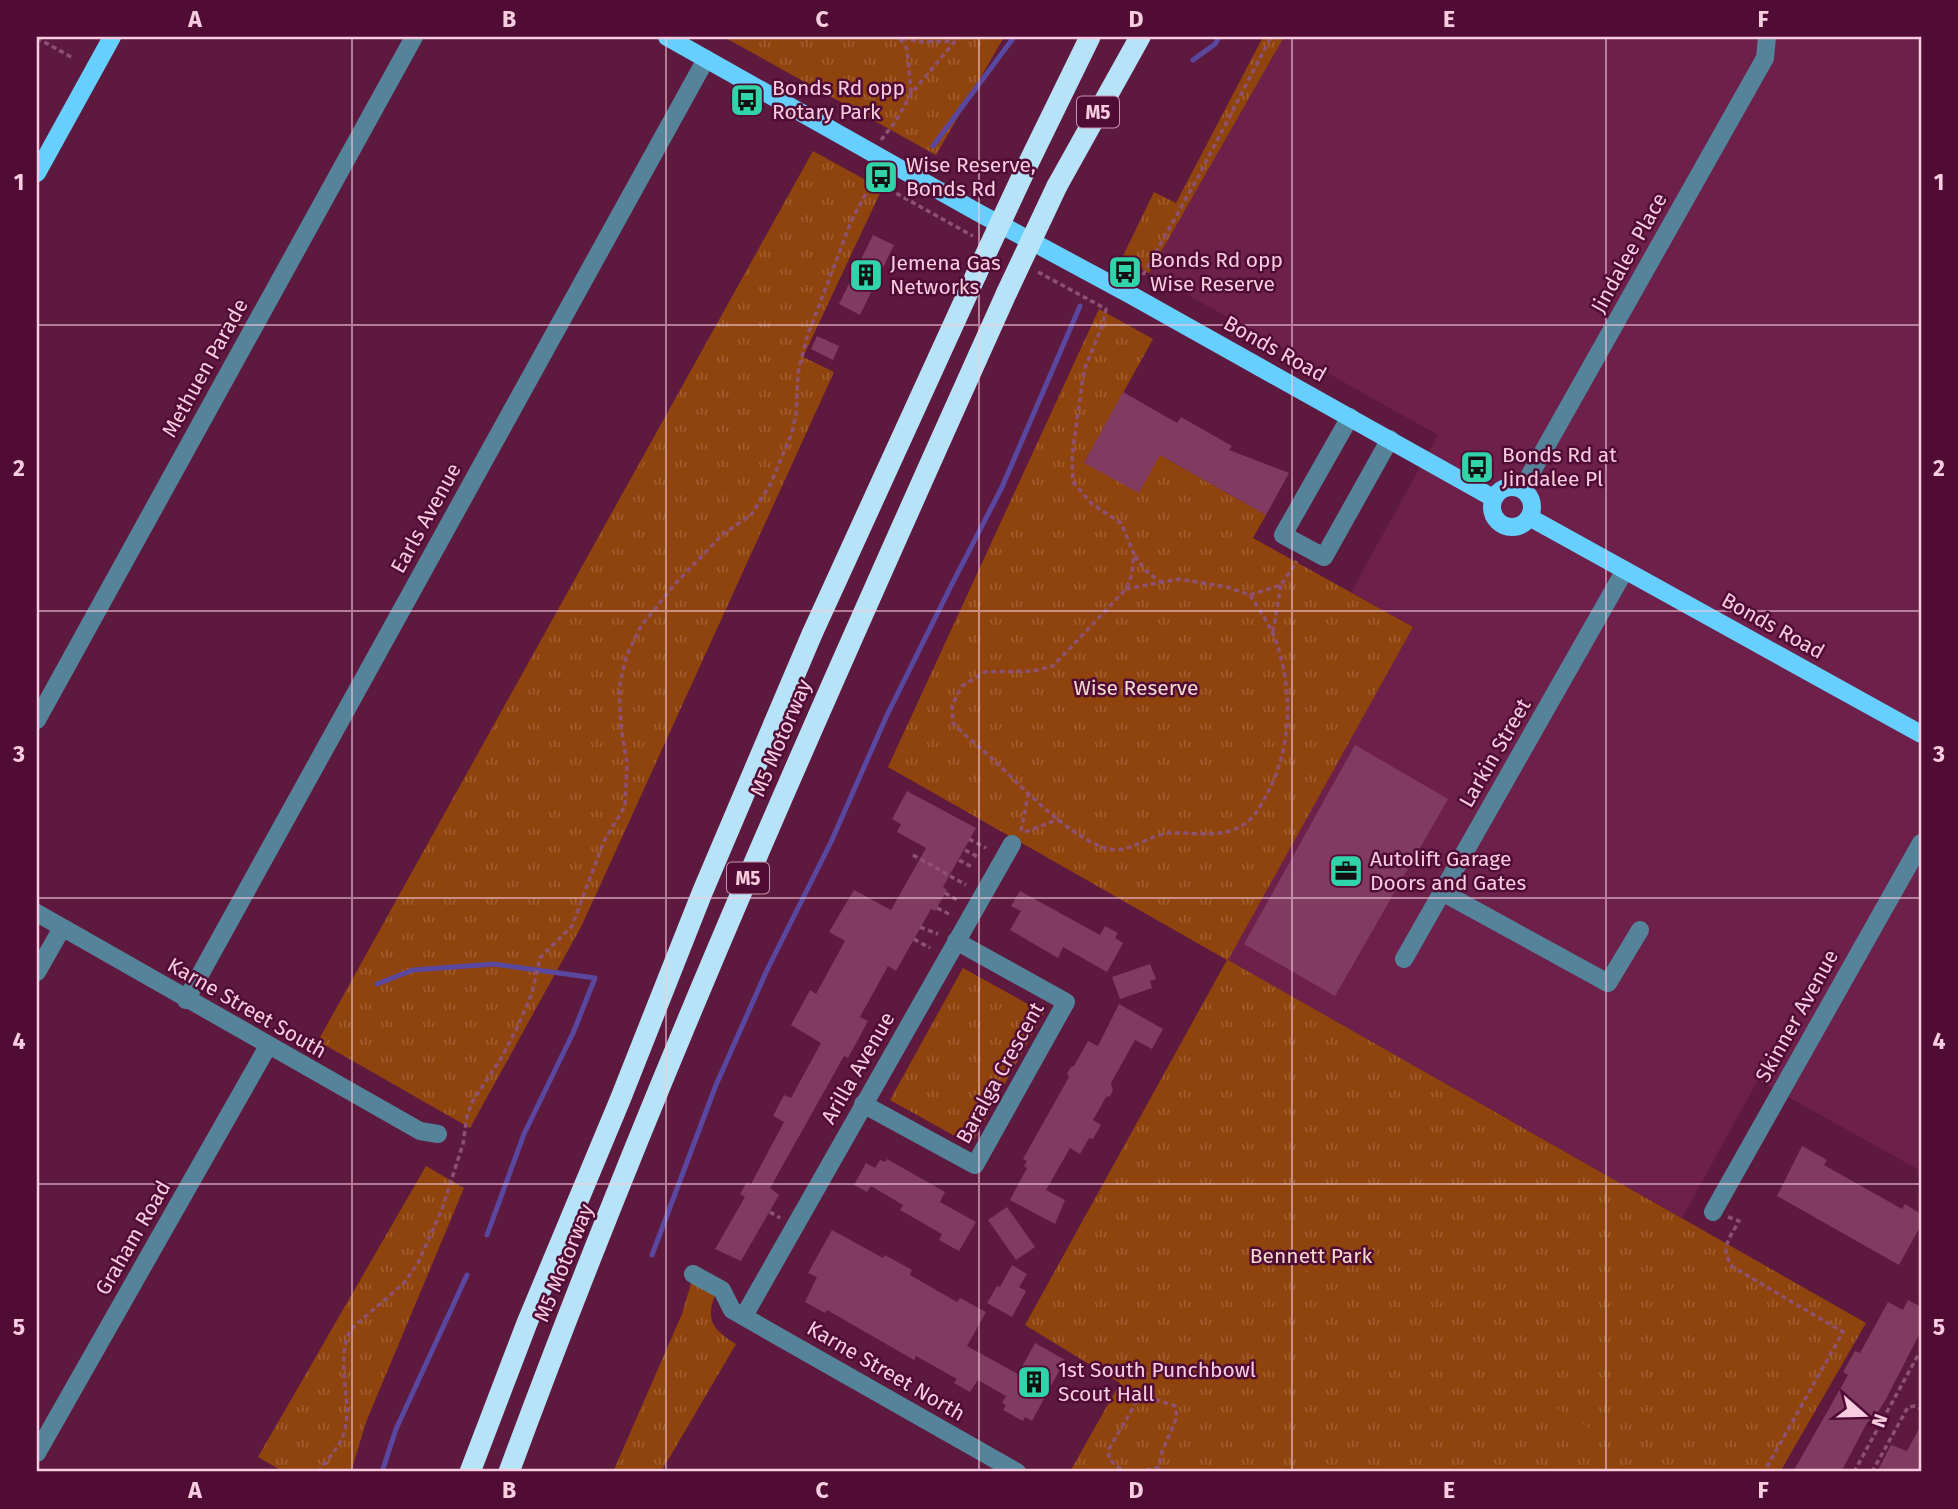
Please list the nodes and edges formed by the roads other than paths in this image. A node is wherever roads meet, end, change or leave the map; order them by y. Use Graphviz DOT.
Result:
graph roads {
  1 [pos="112,37"];
  2 [pos="414,37"];
  3 [pos="667,37"];
  4 [pos="1090,37"];
  5 [pos="1129,37"];
  6 [pos="1140,37"];
  7 [pos="1767,37"];
  8 [pos="706,59"];
  9 [pos="37,173"];
  10 [pos="1057,187"];
  11 [pos="1350,417"];
  12 [pos="1390,439"];
  13 [pos="1522,489"];
  14 [pos="1493,498"];
  15 [pos="1529,517"];
  16 [pos="1625,570"];
  17 [pos="37,720"];
  18 [pos="1921,734"];
  19 [pos="1016,839"];
  20 [pos="1921,843"];
  21 [pos="1442,892"];
  22 [pos="37,913"];
  23 [pos="62,928"];
  24 [pos="1640,930"];
  25 [pos="956,941"];
  26 [pos="1404,959"];
  27 [pos="37,972"];
  28 [pos="186,1000"];
  29 [pos="268,1046"];
  30 [pos="863,1104"];
  31 [pos="438,1134"];
  32 [pos="1713,1212"];
  33 [pos="694,1275"];
  34 [pos="738,1313"];
  35 [pos="37,1452"];
  36 [pos="470,1472"];
  37 [pos="509,1472"];
  38 [pos="1017,1472"];
  1 -- 9 [label="main road"];
  2 -- 17 [label="street, Methuen Parade"];
  3 -- 8 [label="main road, Bonds Road"];
  4 -- 36 [label="highway, M5 Motorway / M5, bridge"];
  5 -- 10 [label="highway, M5 Motorway / M5"];
  6 -- 10 [label="highway, M5"];
  7 -- 13 [label="street, Jindalee Place"];
  8 -- 11 [label="main road, Bonds Road"];
  8 -- 28 [label="street, Earls Avenue"];
  10 -- 37 [label="highway, M5 Motorway / M5, bridge"];
  11 -- 12 [label="main road, Bonds Road"];
  11 -- 12 [label="street"];
  12 -- 14 [label="main road, Bonds Road"];
  13 -- 14 [label="main road"];
  13 -- 15 [label="main road"];
  14 -- 15 [label="main road"];
  15 -- 16 [label="main road, Bonds Road"];
  16 -- 18 [label="main road, Bonds Road"];
  16 -- 21 [label="street, Larkin Street"];
  19 -- 25 [label="street, Arilla Avenue"];
  20 -- 32 [label="street, Skinner Avenue"];
  21 -- 24 [label="street"];
  21 -- 26 [label="street, Larkin Street"];
  22 -- 23 [label="street, Karne Street South"];
  23 -- 27 [label="street"];
  23 -- 28 [label="street, Karne Street South"];
  25 -- 30 [label="street, Arilla Avenue"];
  25 -- 30 [label="street, Baralga Crescent"];
  28 -- 29 [label="street, Karne Street South"];
  29 -- 31 [label="street, Karne Street South"];
  29 -- 35 [label="street, Graham Road"];
  30 -- 34 [label="street, Arilla Avenue"];
  33 -- 34 [label="street"];
  34 -- 38 [label="street, Karne Street North"];
}
